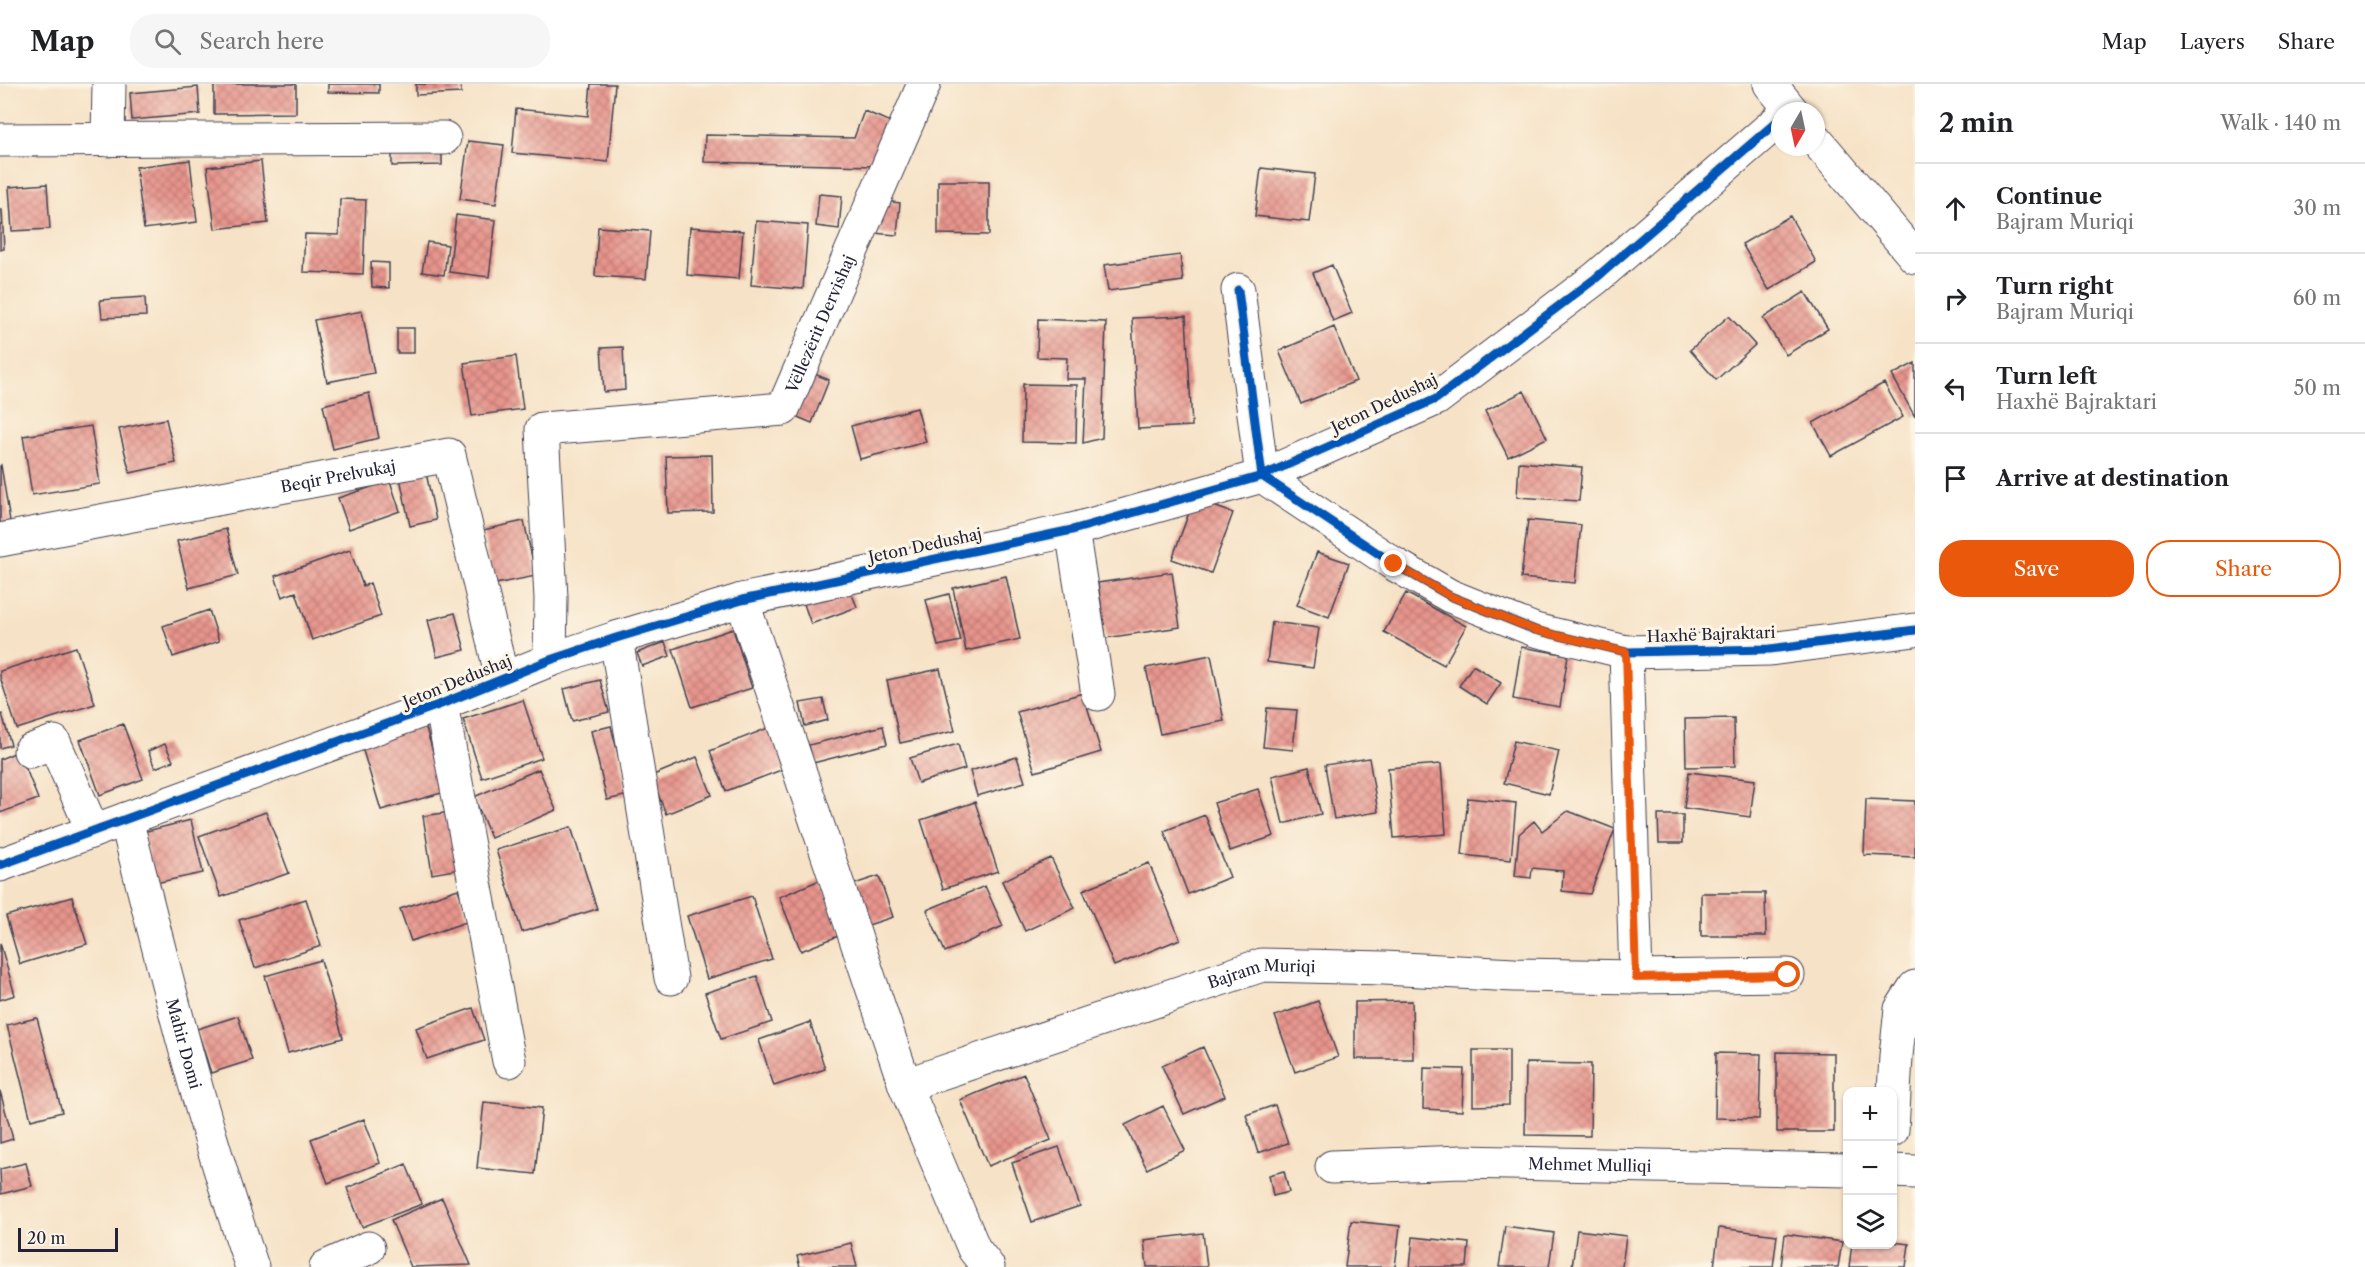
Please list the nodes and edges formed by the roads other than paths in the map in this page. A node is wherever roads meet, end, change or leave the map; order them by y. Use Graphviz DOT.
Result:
graph roads {
  1 [pos="109,84"];
  2 [pos="924,84"];
  3 [pos="1770,84"];
  4 [pos="1781,102"];
  5 [pos="1771,128"];
  6 [pos="444,138"];
  7 [pos="0,140"];
  8 [pos="108,140"];
  9 [pos="1825,149"];
  10 [pos="1903,227"];
  11 [pos="1915,257"];
  12 [pos="1238,290"];
  13 [pos="1262,476"];
  14 [pos="1072,530"];
  15 [pos="0,540"];
  16 [pos="742,600"];
  17 [pos="1915,630"];
  18 [pos="616,638"];
  19 [pos="1626,652"];
  20 [pos="550,660"];
  21 [pos="502,678"];
  22 [pos="1098,694"];
  23 [pos="441,704"];
  24 [pos="30,751"];
  25 [pos="126,819"];
  26 [pos="93,831"];
  27 [pos="0,865"];
  28 [pos="1788,975"];
  29 [pos="670,978"];
  30 [pos="1636,978"];
  31 [pos="1915,987"];
  32 [pos="509,1061"];
  33 [pos="905,1085"];
  34 [pos="1895,1087"];
  35 [pos="1332,1167"];
  36 [pos="1843,1170"];
  37 [pos="1897,1171"];
  38 [pos="1915,1172"];
  39 [pos="368,1248"];
  40 [pos="252,1267"];
  41 [pos="326,1267"];
  42 [pos="988,1267"];
  1 -- 8 [label="street"];
  2 -- 20 [label="street, Vëllezërit Dervishaj"];
  3 -- 4 [label="street"];
  5 -- 13 [label="street, Jeton Dedushaj"];
  6 -- 8 [label="street"];
  7 -- 8 [label="street"];
  9 -- 10 [label="street"];
  10 -- 11 [label="street"];
  12 -- 13 [label="street"];
  13 -- 14 [label="street, Jeton Dedushaj"];
  13 -- 19 [label="street, Haxhë Bajraktari"];
  14 -- 16 [label="street, Jeton Dedushaj"];
  14 -- 22 [label="street"];
  15 -- 21 [label="street, Beqir Prelvukaj"];
  16 -- 18 [label="street, Jeton Dedushaj"];
  16 -- 33 [label="street"];
  17 -- 19 [label="street, Haxhë Bajraktari"];
  18 -- 20 [label="street, Jeton Dedushaj"];
  18 -- 29 [label="street"];
  19 -- 30 [label="street"];
  20 -- 21 [label="street, Jeton Dedushaj"];
  21 -- 23 [label="street, Jeton Dedushaj"];
  23 -- 25 [label="street, Jeton Dedushaj"];
  23 -- 32 [label="street, Jeton Dedushaj"];
  24 -- 26 [label="street"];
  25 -- 26 [label="street, Jeton Dedushaj"];
  25 -- 40 [label="street, Mahir Domi"];
  26 -- 27 [label="street, Jeton Dedushaj"];
  28 -- 30 [label="street, Bajram Muriqi"];
  30 -- 33 [label="street, Bajram Muriqi"];
  31 -- 34 [label="street"];
  33 -- 42 [label="street"];
  35 -- 36 [label="street, Mehmet Mulliqi"];
  37 -- 38 [label="street"];
  39 -- 41 [label="street"];
}
